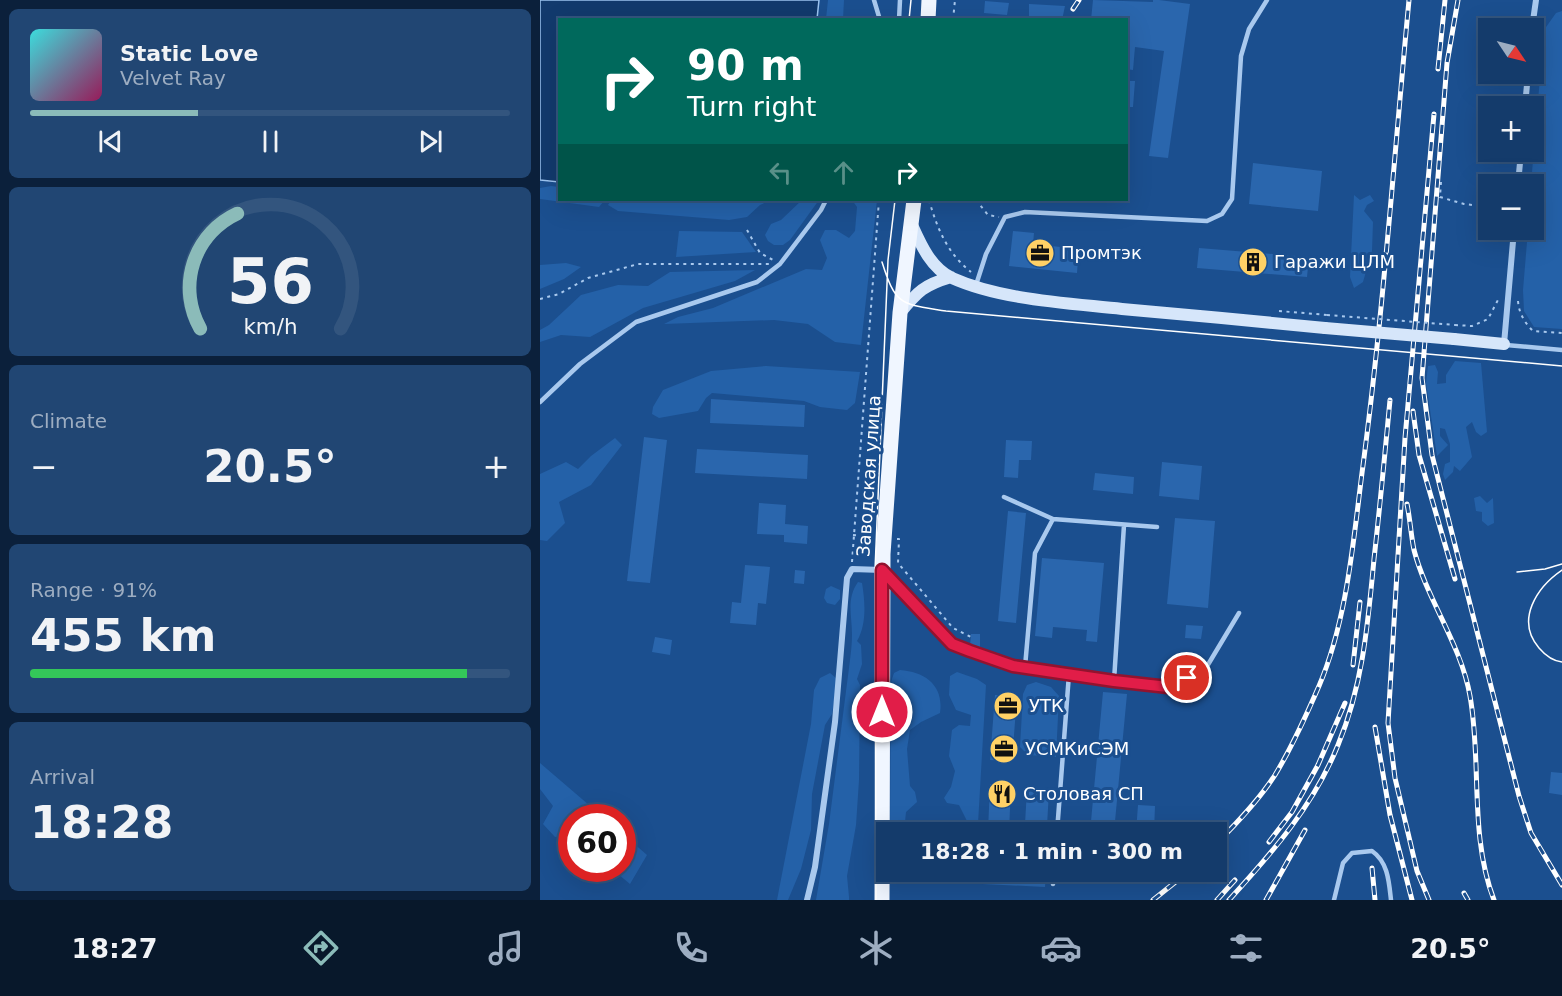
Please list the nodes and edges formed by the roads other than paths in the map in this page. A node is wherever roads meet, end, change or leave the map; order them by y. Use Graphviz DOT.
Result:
graph roads {
  1 [pos="874,0"];
  2 [pos="900,0"];
  3 [pos="929,0"];
  4 [pos="1267,0"];
  5 [pos="1536,0"];
  6 [pos="879,18"];
  7 [pos="899,18"];
  8 [pos="928,18"];
  9 [pos="1533,18"];
  10 [pos="826,201"];
  11 [pos="914,201"];
  12 [pos="912,225"];
  13 [pos="1513,240"];
  14 [pos="951,277"];
  15 [pos="976,281"];
  16 [pos="900,312"];
  17 [pos="1504,344"];
  18 [pos="1562,350"];
  19 [pos="540,402"];
  20 [pos="1004,497"];
  21 [pos="1053,519"];
  22 [pos="1124,525"];
  23 [pos="1157,527"];
  24 [pos="882,570"];
  25 [pos="1239,613"];
  26 [pos="1025,667"];
  27 [pos="1069,674"];
  28 [pos="1114,681"];
  29 [pos="1058,822"];
  30 [pos="807,900"];
  31 [pos="882,900"];
  32 [pos="1334,900"];
  33 [pos="1391,900"];
  1 -- 6 [label="lane"];
  2 -- 7 [label="lane"];
  3 -- 8 [label="main road"];
  4 -- 15 [label="lane"];
  5 -- 9 [label="street"];
  10 -- 19 [label="lane"];
  11 -- 12 [label="main road, Заводская улица"];
  12 -- 14 [label="street"];
  12 -- 16 [label="main road, Заводская улица"];
  13 -- 17 [label="street"];
  14 -- 15 [label="street"];
  14 -- 16 [label="street"];
  15 -- 17 [label="street, bridge"];
  16 -- 24 [label="main road, Заводская улица"];
  17 -- 18 [label="lane"];
  20 -- 21 [label="lane"];
  21 -- 22 [label="lane"];
  21 -- 26 [label="lane"];
  22 -- 23 [label="lane"];
  22 -- 28 [label="lane"];
  24 -- 26 [label="lane"];
  24 -- 30 [label="street"];
  24 -- 31 [label="main road, Заводская улица"];
  25 -- 28 [label="lane"];
  26 -- 27 [label="lane"];
  27 -- 28 [label="lane"];
  27 -- 29 [label="lane"];
  32 -- 33 [label="lane"];
}
